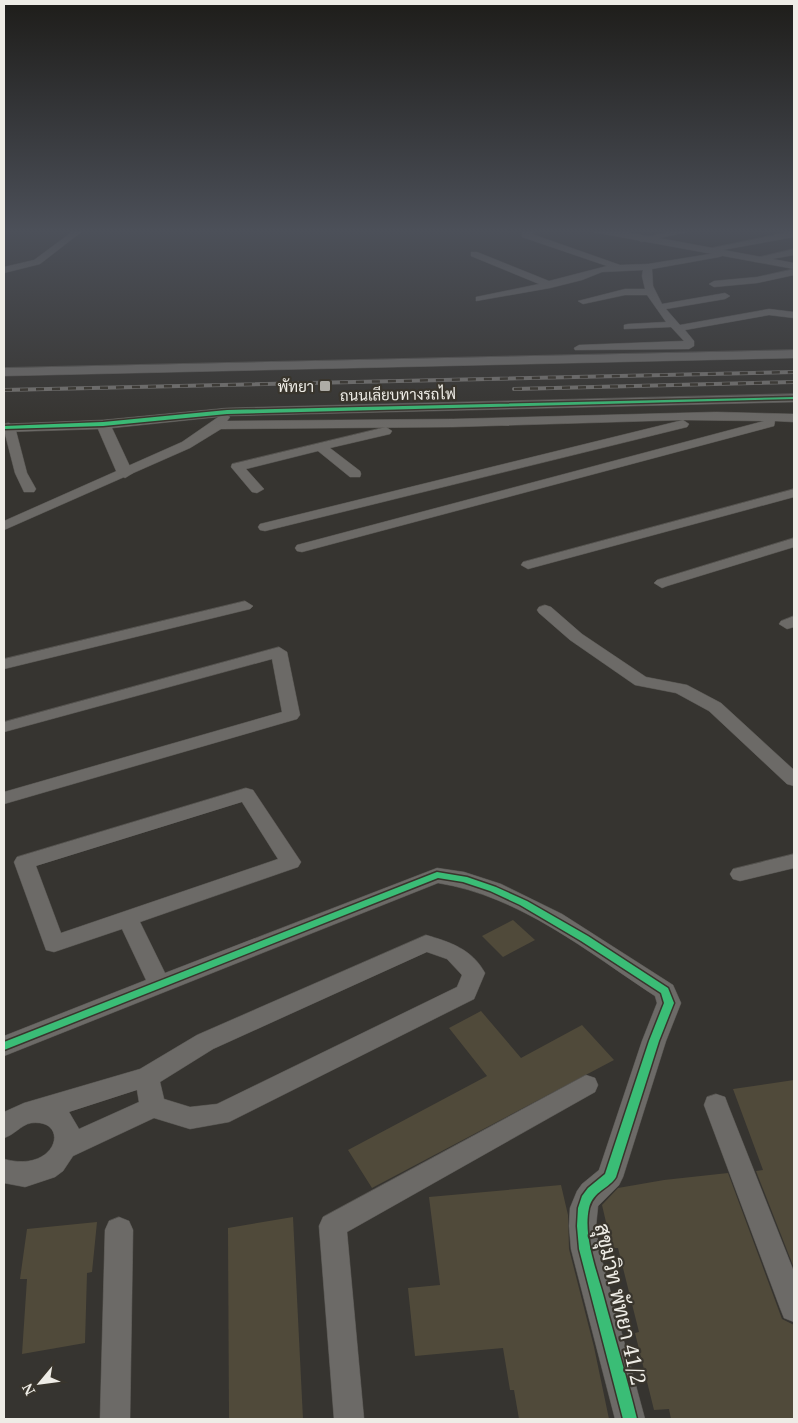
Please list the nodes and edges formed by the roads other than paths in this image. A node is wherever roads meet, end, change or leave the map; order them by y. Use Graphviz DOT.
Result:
graph roads {
  1 [pos="498,295"];
  2 [pos="609,295"];
  3 [pos="652,295"];
  4 [pos="725,296"];
  5 [pos="480,299"];
  6 [pos="583,301"];
  7 [pos="661,307"];
  8 [pos="794,315"];
  9 [pos="676,326"];
  10 [pos="628,327"];
  11 [pos="579,348"];
  12 [pos="794,354"];
  13 [pos="4,372"];
  14 [pos="794,398"];
  15 [pos="227,412"];
  16 [pos="773,418"];
  17 [pos="791,418"];
  18 [pos="103,424"];
  19 [pos="418,424"];
  20 [pos="218,425"];
  21 [pos="6,427"];
  22 [pos="321,446"];
  23 [pos="125,473"];
  24 [pos="354,474"];
  25 [pos="29,489"];
  26 [pos="257,489"];
  27 [pos="794,493"];
  28 [pos="4,526"];
  29 [pos="265,527"];
  30 [pos="794,542"];
  31 [pos="302,548"];
  32 [pos="528,565"];
  33 [pos="662,583"];
  34 [pos="245,606"];
  35 [pos="545,610"];
  36 [pos="4,664"];
  37 [pos="4,727"];
  38 [pos="794,780"];
  39 [pos="4,798"];
  40 [pos="794,861"];
  41 [pos="740,874"];
  42 [pos="128,918"];
  43 [pos="160,985"];
  44 [pos="4,1046"];
  45 [pos="147,1077"];
  46 [pos="586,1085"];
  47 [pos="716,1104"];
  48 [pos="153,1107"];
  49 [pos="35,1112"];
  50 [pos="4,1127"];
  51 [pos="65,1148"];
  52 [pos="4,1170"];
  53 [pos="119,1230"];
  54 [pos="794,1308"];
  55 [pos="115,1419"];
  56 [pos="349,1419"];
  57 [pos="630,1419"];
  1 -- 5 [label="street"];
  2 -- 6 [label="street"];
  3 -- 7 [label="street"];
  4 -- 7 [label="street"];
  7 -- 9 [label="street"];
  8 -- 9 [label="street"];
  9 -- 10 [label="street"];
  9 -- 11 [label="street"];
  12 -- 13 [label="street, ถนนเลียบทางรถไฟ"];
  14 -- 15 [label="street, ถนนเลียบทางรถไฟ"];
  15 -- 18 [label="street, ถนนเลียบทางรถไฟ"];
  15 -- 20 [label="street"];
  16 -- 17 [label="street"];
  16 -- 19 [label="street"];
  16 -- 29 [label="street"];
  17 -- 31 [label="street"];
  18 -- 21 [label="street, ถนนเลียบทางรถไฟ"];
  18 -- 23 [label="street"];
  19 -- 20 [label="street"];
  19 -- 22 [label="street"];
  20 -- 23 [label="street"];
  21 -- 25 [label="street"];
  22 -- 24 [label="street"];
  22 -- 26 [label="street"];
  23 -- 28 [label="street"];
  27 -- 32 [label="street"];
  30 -- 33 [label="street"];
  34 -- 36 [label="street"];
  35 -- 38 [label="street"];
  37 -- 39 [label="street"];
  40 -- 41 [label="street"];
  42 -- 42 [label="street"];
  42 -- 43 [label="street"];
  43 -- 44 [label="street"];
  43 -- 57 [label="street, สุขุมวิท พัทยา 41/2"];
  45 -- 48 [label="street"];
  45 -- 48 [label="street"];
  45 -- 49 [label="street"];
  46 -- 56 [label="street"];
  47 -- 54 [label="street"];
  48 -- 51 [label="street"];
  49 -- 50 [label="street"];
  49 -- 51 [label="street"];
  51 -- 52 [label="street"];
  53 -- 55 [label="street"];
}
